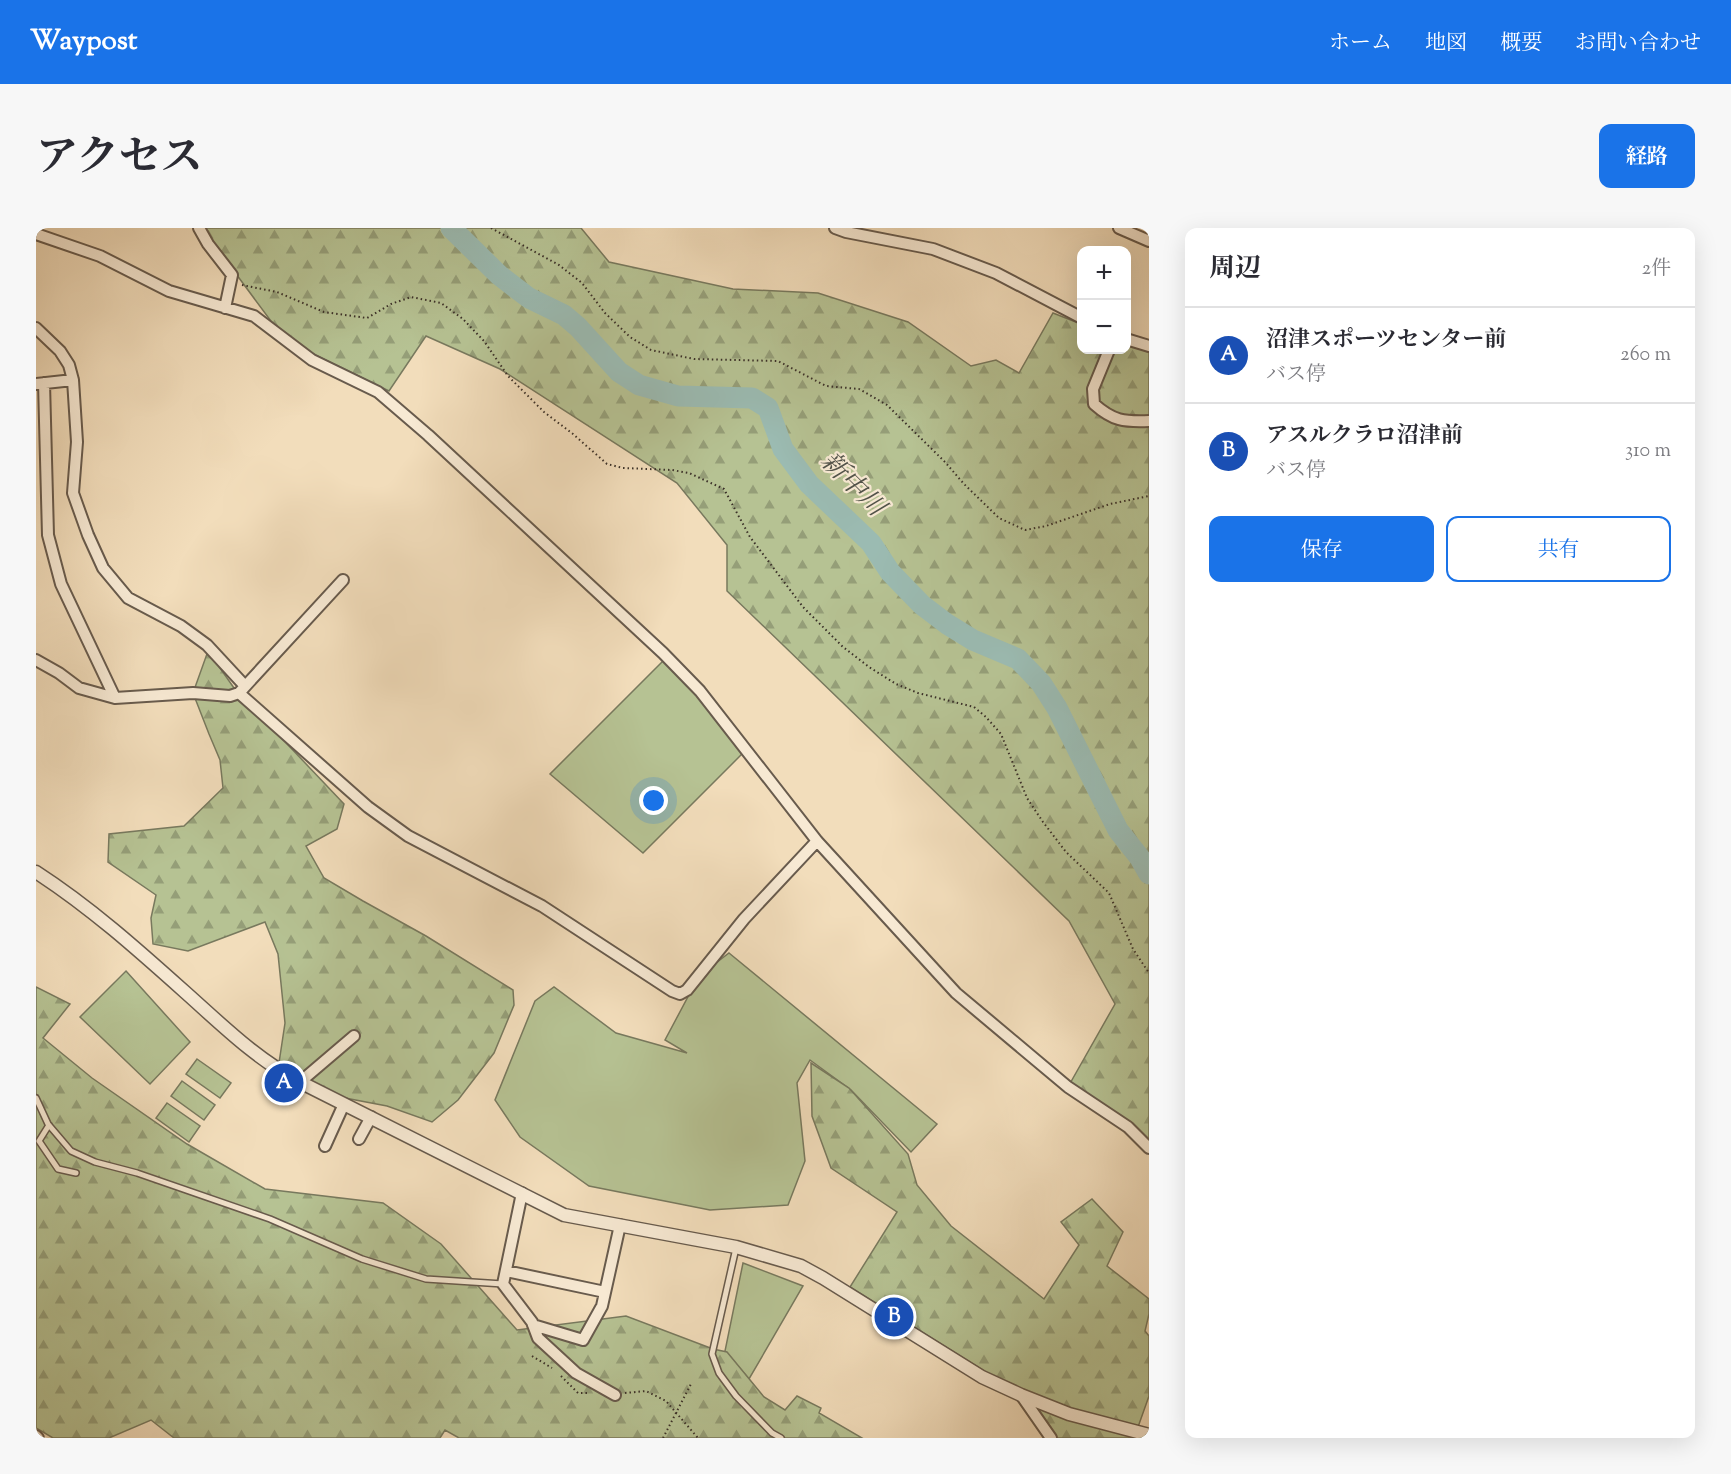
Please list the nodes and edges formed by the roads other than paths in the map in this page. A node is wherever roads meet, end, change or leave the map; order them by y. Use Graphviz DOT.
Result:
graph roads {
  1 [pos="200,228"];
  2 [pos="835,228"];
  3 [pos="1119,228"];
  4 [pos="36,234"];
  5 [pos="1149,240"];
  6 [pos="225,308"];
  7 [pos="1077,315"];
  8 [pos="36,328"];
  9 [pos="1131,341"];
  10 [pos="1149,346"];
  11 [pos="1107,354"];
  12 [pos="73,380"];
  13 [pos="40,383"];
  14 [pos="1149,422"];
  15 [pos="343,580"];
  16 [pos="36,660"];
  17 [pos="242,689"];
  18 [pos="115,698"];
  19 [pos="817,841"];
  20 [pos="36,872"];
  21 [pos="354,1036"];
  22 [pos="300,1082"];
  23 [pos="36,1098"];
  24 [pos="344,1104"];
  25 [pos="371,1117"];
  26 [pos="49,1125"];
  27 [pos="359,1139"];
  28 [pos="325,1146"];
  29 [pos="1149,1148"];
  30 [pos="76,1173"];
  31 [pos="522,1193"];
  32 [pos="620,1225"];
  33 [pos="736,1247"];
  34 [pos="506,1270"];
  35 [pos="503,1284"];
  36 [pos="605,1292"];
  37 [pos="533,1325"];
  38 [pos="615,1395"];
  39 [pos="1021,1395"];
  40 [pos="1149,1435"];
  41 [pos="781,1438"];
  42 [pos="1051,1438"];
  1 -- 6 [label="street"];
  2 -- 7 [label="street"];
  3 -- 5 [label="street"];
  4 -- 6 [label="street"];
  6 -- 19 [label="street"];
  8 -- 12 [label="street"];
  9 -- 10 [label="street"];
  11 -- 14 [label="street"];
  12 -- 13 [label="street"];
  12 -- 17 [label="street"];
  13 -- 18 [label="street"];
  15 -- 17 [label="street"];
  16 -- 18 [label="street"];
  17 -- 18 [label="street"];
  17 -- 19 [label="street"];
  19 -- 29 [label="street"];
  20 -- 22 [label="street"];
  21 -- 22 [label="street"];
  22 -- 24 [label="street"];
  23 -- 26 [label="lane"];
  24 -- 25 [label="street"];
  24 -- 28 [label="street"];
  25 -- 27 [label="street"];
  25 -- 31 [label="street"];
  26 -- 30 [label="lane"];
  26 -- 35 [label="lane"];
  31 -- 32 [label="street"];
  31 -- 34 [label="street"];
  32 -- 33 [label="street"];
  32 -- 36 [label="street"];
  33 -- 39 [label="street"];
  33 -- 41 [label="lane"];
  34 -- 35 [label="street"];
  34 -- 36 [label="street"];
  35 -- 37 [label="street"];
  36 -- 37 [label="street"];
  37 -- 38 [label="street"];
  39 -- 40 [label="street"];
  39 -- 42 [label="street"];
}
